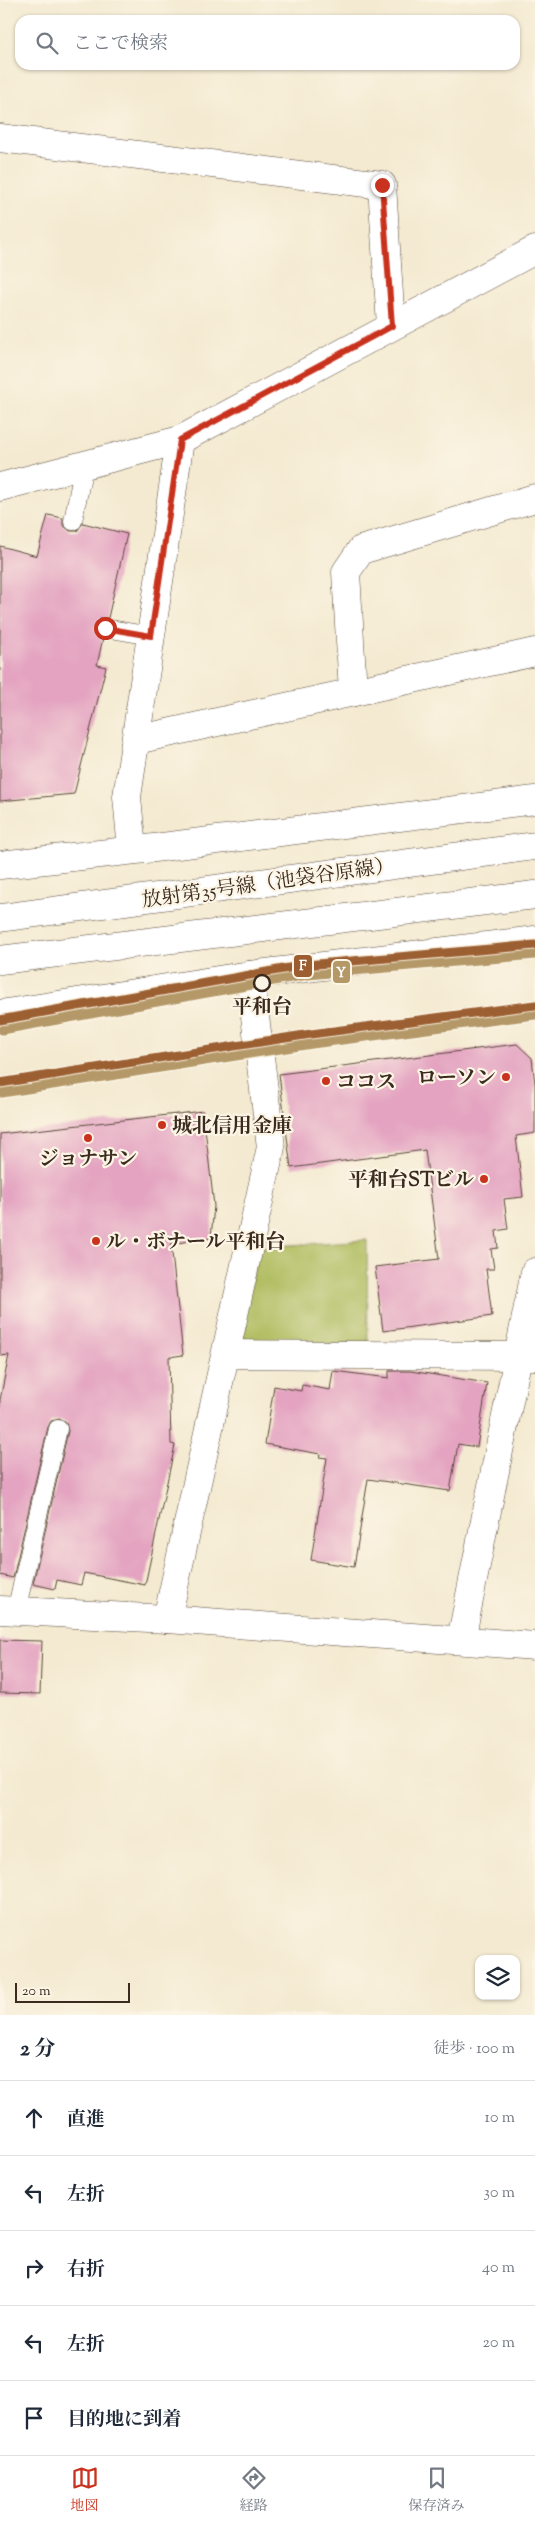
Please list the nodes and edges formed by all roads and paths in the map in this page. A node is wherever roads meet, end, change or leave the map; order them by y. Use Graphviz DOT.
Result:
graph roads {
  1 [pos="0,138"];
  2 [pos="535,250"];
  3 [pos="392,326"];
  4 [pos="180,440"];
  5 [pos="84,465"];
  6 [pos="0,486"];
  7 [pos="535,498"];
  8 [pos="73,521"];
  9 [pos="105,628"];
  10 [pos="151,636"];
  11 [pos="535,652"];
  12 [pos="353,692"];
  13 [pos="136,740"];
  14 [pos="535,800"];
  15 [pos="535,846"];
  16 [pos="132,850"];
  17 [pos="0,865"];
  18 [pos="535,894"];
  19 [pos="0,918"];
  20 [pos="535,940"];
  21 [pos="0,960"];
  22 [pos="250,975"];
  23 [pos="0,1014"];
  24 [pos="535,1272"];
  25 [pos="226,1354"];
  26 [pos="526,1356"];
  27 [pos="58,1429"];
  28 [pos="8,1610"];
  29 [pos="167,1619"];
  30 [pos="461,1640"];
  31 [pos="535,1646"];
  1 -- 3 [label="street"];
  2 -- 3 [label="street"];
  3 -- 4 [label="street"];
  4 -- 5 [label="street"];
  4 -- 10 [label="street"];
  5 -- 6 [label="street"];
  5 -- 8 [label="lane"];
  7 -- 12 [label="street"];
  9 -- 10 [label="lane"];
  10 -- 13 [label="street"];
  11 -- 12 [label="street"];
  12 -- 13 [label="street"];
  13 -- 16 [label="street"];
  14 -- 16 [label="street"];
  15 -- 19 [label="street, 放射第35号線（池袋谷原線）"];
  16 -- 17 [label="street"];
  18 -- 21 [label="street"];
  20 -- 22 [label="street"];
  22 -- 23 [label="street"];
  22 -- 25 [label="street"];
  24 -- 26 [label="street"];
  25 -- 26 [label="street"];
  25 -- 29 [label="street"];
  26 -- 30 [label="street"];
  27 -- 28 [label="lane"];
  28 -- 29 [label="street"];
  29 -- 30 [label="street"];
  30 -- 31 [label="street"];
}
